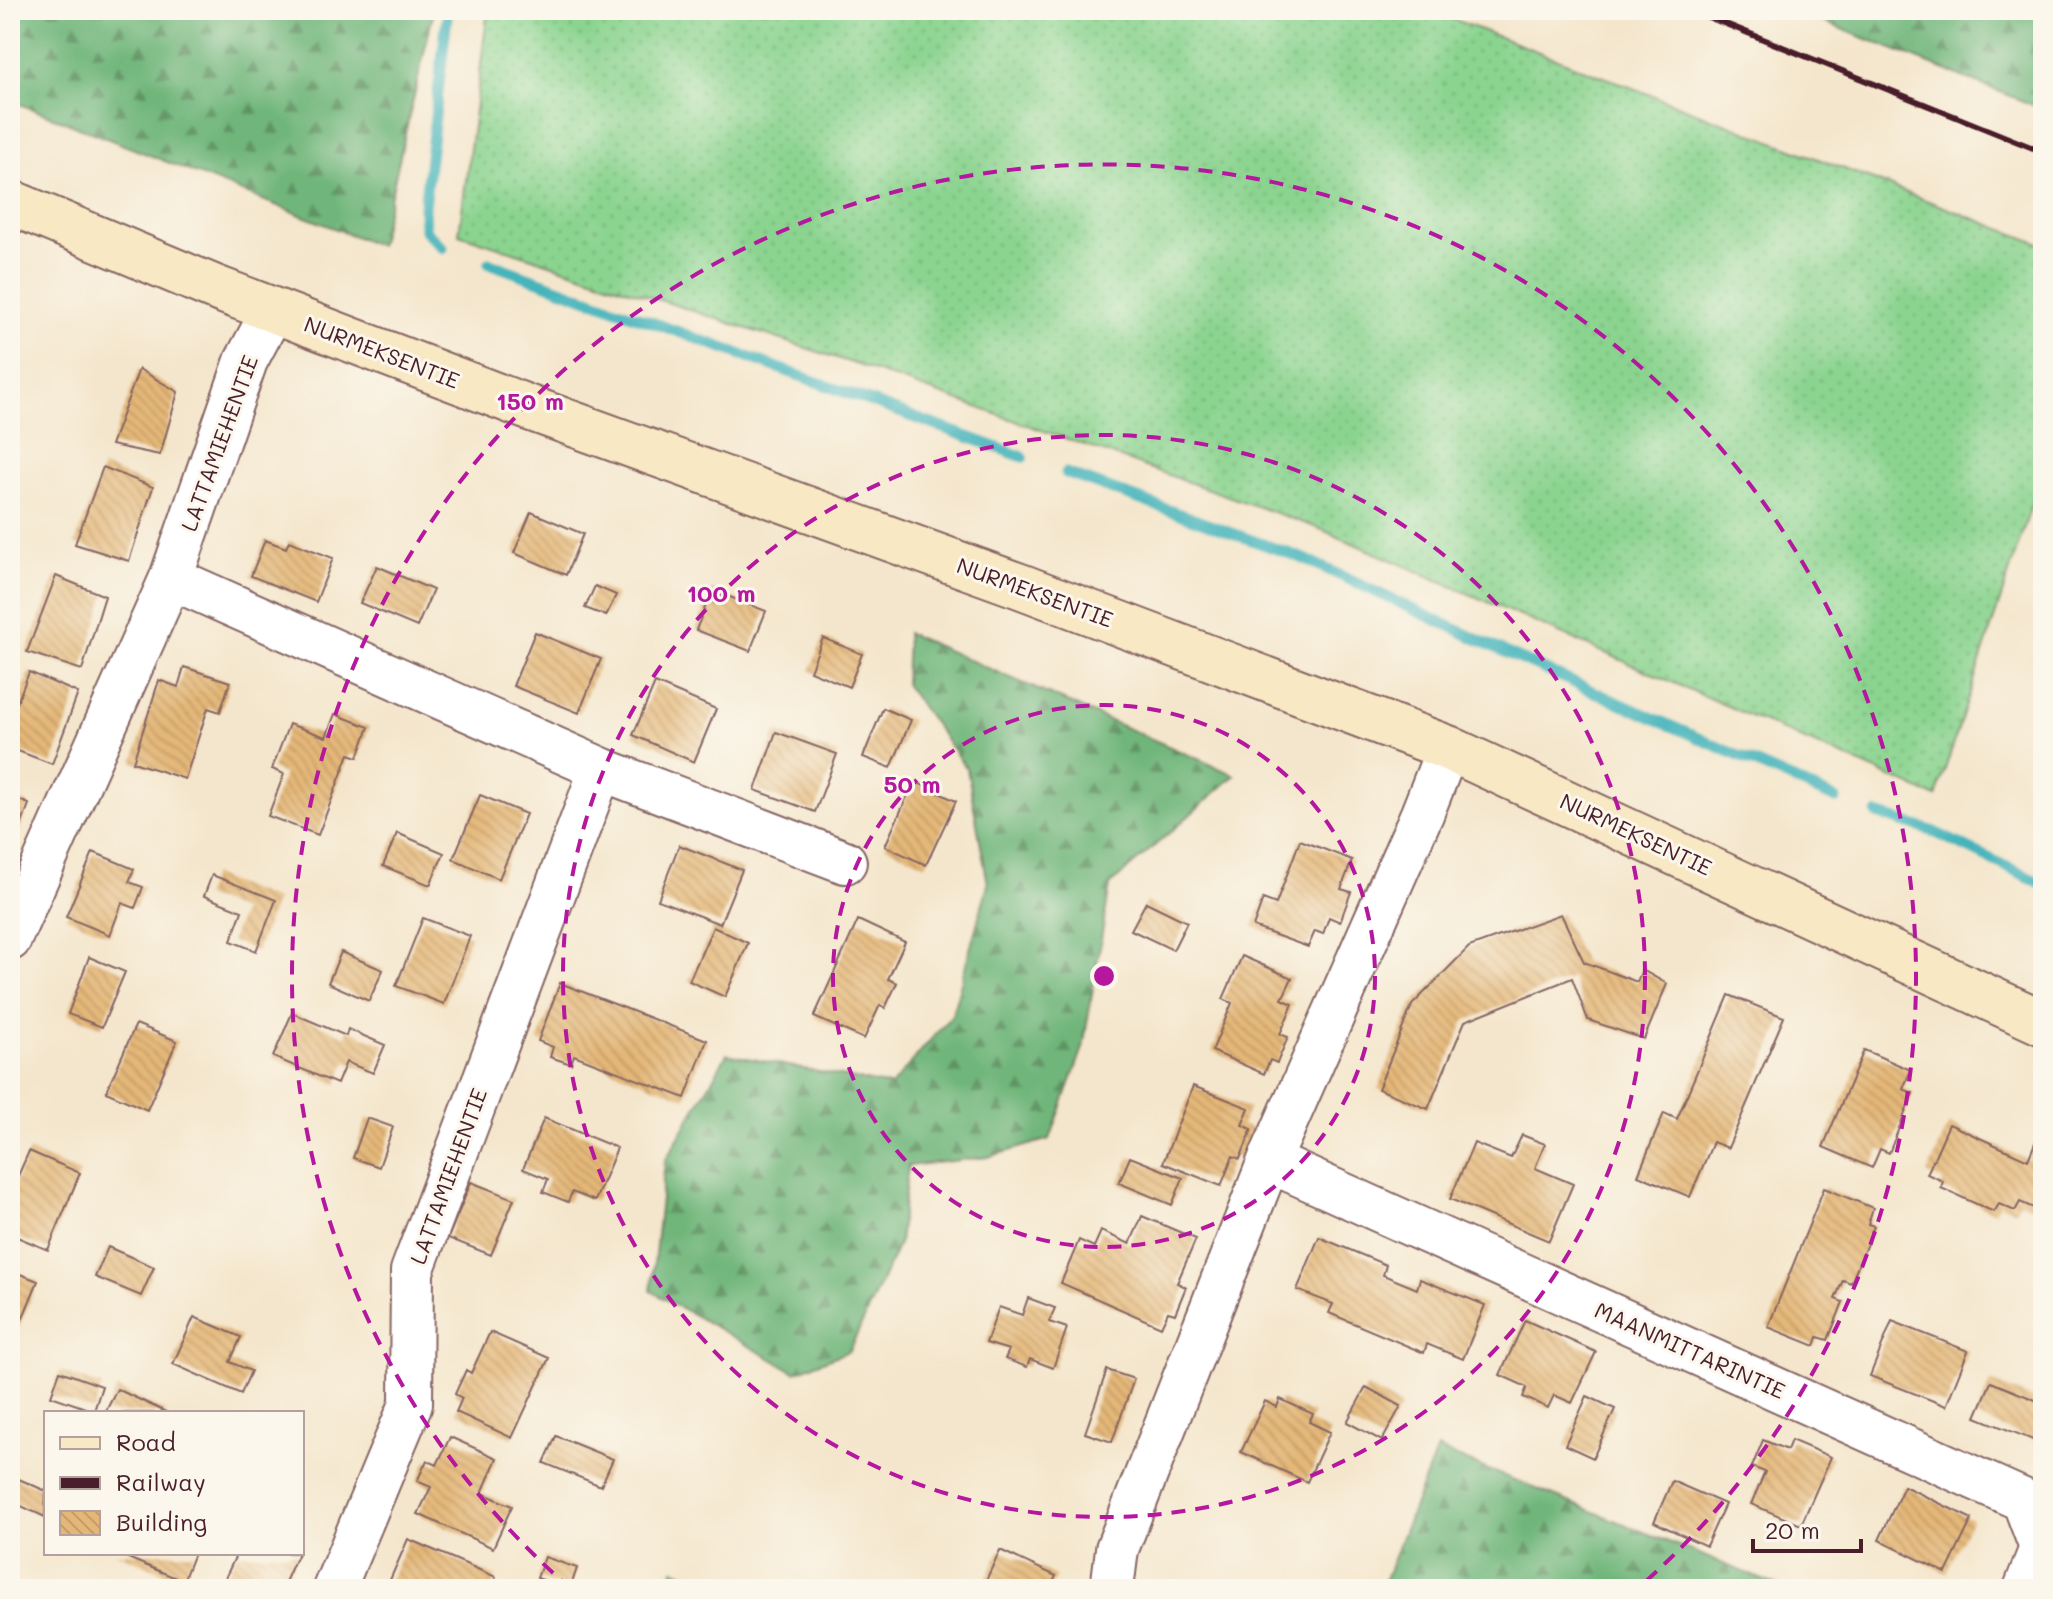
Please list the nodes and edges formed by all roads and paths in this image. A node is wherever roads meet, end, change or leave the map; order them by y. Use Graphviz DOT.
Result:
graph roads {
  1 [pos="10,202"];
  2 [pos="273,310"];
  3 [pos="171,578"];
  4 [pos="1448,748"];
  5 [pos="601,769"];
  6 [pos="845,862"];
  7 [pos="10,939"];
  8 [pos="2043,1023"];
  9 [pos="1269,1161"];
  10 [pos="334,1589"];
  11 [pos="1112,1589"];
  12 [pos="2025,1589"];
  1 -- 2 [label="street, NURMEKSENTIE"];
  2 -- 3 [label="street, LATTAMIEHENTIE"];
  2 -- 4 [label="street, NURMEKSENTIE"];
  3 -- 5 [label="street"];
  3 -- 7 [label="street, LATTAMIEHENTIE"];
  4 -- 8 [label="street, NURMEKSENTIE"];
  4 -- 9 [label="street"];
  5 -- 6 [label="street"];
  5 -- 10 [label="street, LATTAMIEHENTIE"];
  9 -- 11 [label="street"];
  9 -- 12 [label="street, MAANMITTARINTIE"];
}
